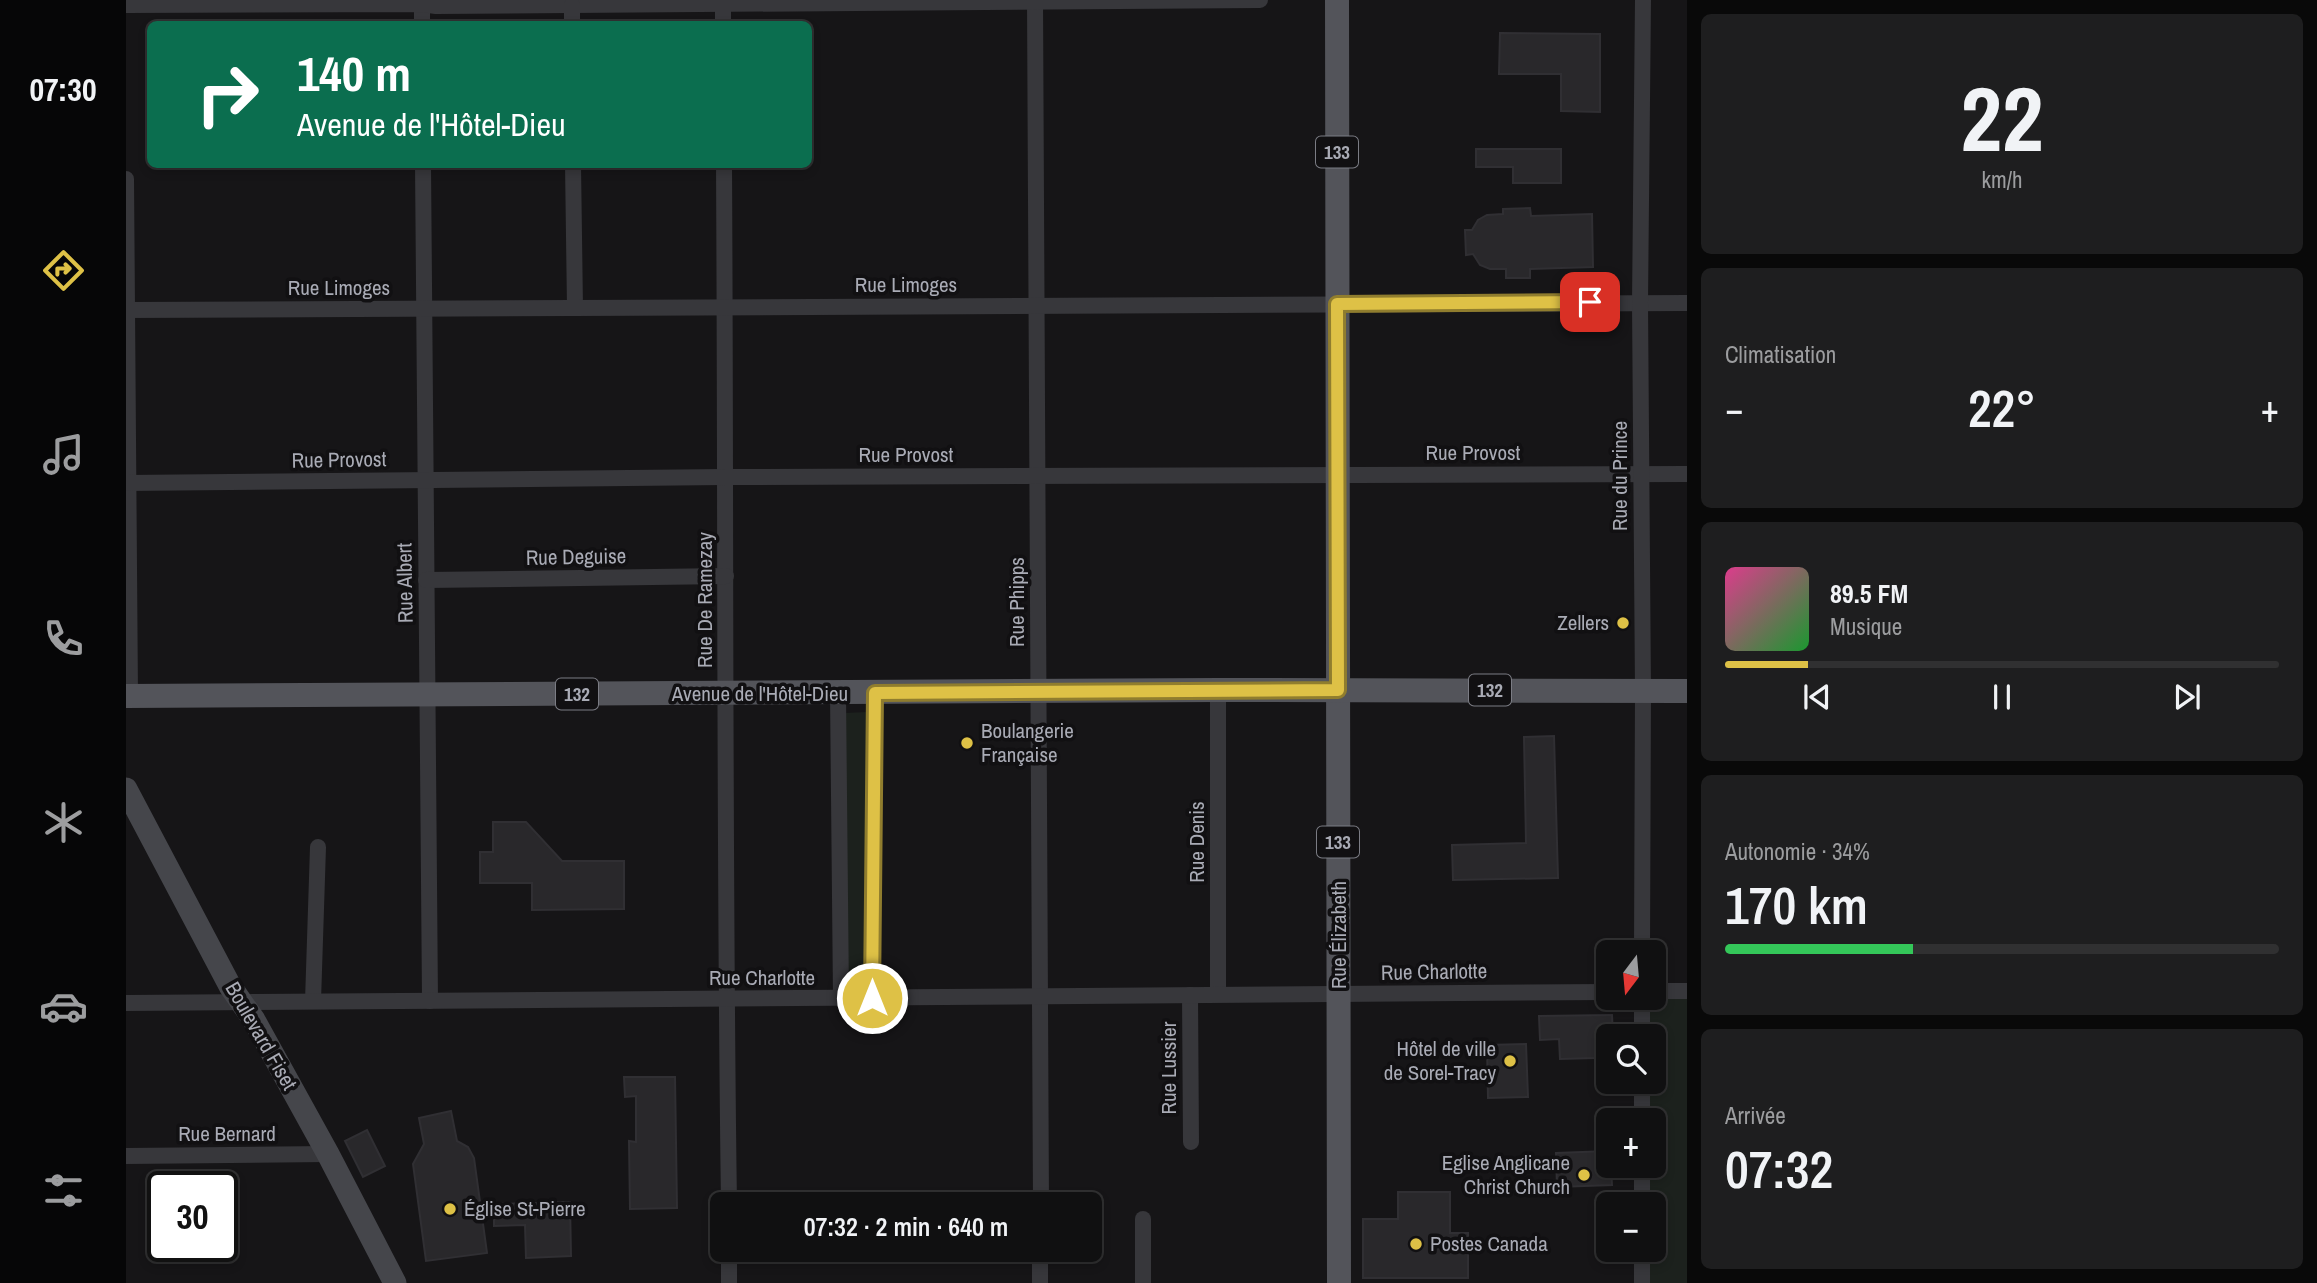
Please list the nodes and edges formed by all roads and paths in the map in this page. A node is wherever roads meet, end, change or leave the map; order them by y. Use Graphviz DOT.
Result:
graph roads {
  1 [pos="1260,0"];
  2 [pos="1337,0"];
  3 [pos="1643,0"];
  4 [pos="1035,1"];
  5 [pos="422,2"];
  6 [pos="723,2"];
  7 [pos="126,5"];
  8 [pos="572,5"];
  9 [pos="422,21"];
  10 [pos="572,21"];
  11 [pos="723,21"];
  12 [pos="423,168"];
  13 [pos="573,168"];
  14 [pos="724,168"];
  15 [pos="126,179"];
  16 [pos="1640,303"];
  17 [pos="1687,303"];
  18 [pos="1337,304"];
  19 [pos="724,306"];
  20 [pos="1036,306"];
  21 [pos="575,308"];
  22 [pos="425,309"];
  23 [pos="126,310"];
  24 [pos="1641,474"];
  25 [pos="1687,474"];
  26 [pos="1336,475"];
  27 [pos="1038,476"];
  28 [pos="725,477"];
  29 [pos="426,480"];
  30 [pos="127,483"];
  31 [pos="726,576"];
  32 [pos="426,580"];
  33 [pos="1219,690"];
  34 [pos="1338,690"];
  35 [pos="1643,691"];
  36 [pos="1687,691"];
  37 [pos="1039,692"];
  38 [pos="838,693"];
  39 [pos="875,693"];
  40 [pos="726,694"];
  41 [pos="428,695"];
  42 [pos="128,696"];
  43 [pos="126,789"];
  44 [pos="134,823"];
  45 [pos="318,847"];
  46 [pos="1642,940"];
  47 [pos="1666,991"];
  48 [pos="1687,991"];
  49 [pos="1596,992"];
  50 [pos="1339,994"];
  51 [pos="1189,995"];
  52 [pos="1218,995"];
  53 [pos="1040,997"];
  54 [pos="841,998"];
  55 [pos="872,998"];
  56 [pos="726,999"];
  57 [pos="313,1001"];
  58 [pos="430,1001"];
  59 [pos="242,1002"];
  60 [pos="126,1003"];
  61 [pos="1191,1142"];
  62 [pos="328,1154"];
  63 [pos="126,1156"];
  64 [pos="729,1192"];
  65 [pos="1041,1192"];
  66 [pos="1143,1219"];
  67 [pos="729,1262"];
  68 [pos="1041,1262"];
  69 [pos="1642,1262"];
  70 [pos="395,1283"];
  71 [pos="730,1283"];
  72 [pos="1040,1283"];
  73 [pos="1143,1283"];
  74 [pos="1339,1283"];
  75 [pos="1642,1283"];
  1 -- 4 [label="street"];
  2 -- 18 [label="main road, Rue Élizabeth / 133"];
  3 -- 16 [label="street, Rue du Prince"];
  4 -- 6 [label="street"];
  4 -- 20 [label="street, Rue Phipps"];
  5 -- 7 [label="street"];
  5 -- 8 [label="street"];
  5 -- 9 [label="street"];
  6 -- 8 [label="street"];
  6 -- 11 [label="street"];
  8 -- 10 [label="street"];
  12 -- 22 [label="street, Rue Albert"];
  13 -- 21 [label="street"];
  14 -- 19 [label="street, Rue De Ramezay"];
  15 -- 23 [label="street"];
  16 -- 17 [label="street, Rue Limoges"];
  16 -- 18 [label="street, Rue Limoges"];
  16 -- 24 [label="street, Rue du Prince"];
  18 -- 20 [label="street, Rue Limoges"];
  18 -- 26 [label="main road, Rue Élizabeth / 133"];
  19 -- 20 [label="street, Rue Limoges"];
  19 -- 21 [label="street, Rue Limoges"];
  19 -- 28 [label="street, Rue De Ramezay"];
  20 -- 27 [label="street, Rue Phipps"];
  21 -- 22 [label="street, Rue Limoges"];
  22 -- 23 [label="street, Rue Limoges"];
  22 -- 29 [label="street, Rue Albert"];
  23 -- 30 [label="street"];
  24 -- 25 [label="street, Rue Provost"];
  24 -- 26 [label="street, Rue Provost"];
  24 -- 35 [label="street, Rue du Prince"];
  26 -- 27 [label="street, Rue Provost"];
  26 -- 34 [label="main road, Rue Élizabeth / 133"];
  27 -- 28 [label="street, Rue Provost"];
  27 -- 37 [label="street, Rue Phipps"];
  28 -- 29 [label="street, Rue Provost"];
  28 -- 31 [label="street, Rue De Ramezay"];
  29 -- 30 [label="street, Rue Provost"];
  29 -- 32 [label="street, Rue Albert"];
  30 -- 42 [label="street"];
  31 -- 32 [label="street, Rue Deguise"];
  31 -- 40 [label="street, Rue De Ramezay"];
  32 -- 41 [label="street, Rue Albert"];
  33 -- 34 [label="main road, Avenue de l'Hôtel-Dieu / 132"];
  33 -- 37 [label="main road, Avenue de l'Hôtel-Dieu / 132"];
  33 -- 52 [label="street, Rue Denis"];
  34 -- 35 [label="main road, Avenue de l'Hôtel-Dieu / 132"];
  34 -- 50 [label="main road, Rue Élizabeth / 133"];
  35 -- 36 [label="main road, Avenue de l'Hôtel-Dieu / 132"];
  35 -- 46 [label="street, Rue du Prince"];
  37 -- 39 [label="main road, Avenue de l'Hôtel-Dieu / 132"];
  37 -- 53 [label="street, Rue Phipps"];
  38 -- 39 [label="main road, Avenue de l'Hôtel-Dieu / 132"];
  38 -- 40 [label="main road, Avenue de l'Hôtel-Dieu / 132"];
  38 -- 54 [label="street"];
  39 -- 55 [label="street"];
  40 -- 41 [label="main road, Avenue de l'Hôtel-Dieu / 132"];
  40 -- 56 [label="street, Rue De Ramezay"];
  41 -- 42 [label="main road, Avenue de l'Hôtel-Dieu / 132"];
  41 -- 58 [label="street, Rue Albert"];
  43 -- 44 [label="street, Boulevard Fiset"];
  44 -- 59 [label="street, Boulevard Fiset"];
  45 -- 57 [label="street"];
  47 -- 48 [label="street"];
  49 -- 50 [label="street, Rue Charlotte"];
  50 -- 52 [label="street, Rue Charlotte"];
  50 -- 74 [label="main road, Rue Élizabeth / 133"];
  51 -- 52 [label="street, Rue Charlotte"];
  51 -- 53 [label="street, Rue Charlotte"];
  51 -- 61 [label="street, Rue Lussier"];
  53 -- 55 [label="street, Rue Charlotte"];
  53 -- 65 [label="street, Rue Phipps"];
  54 -- 55 [label="street, Rue Charlotte"];
  54 -- 56 [label="street, Rue Charlotte"];
  56 -- 58 [label="street, Rue Charlotte"];
  56 -- 64 [label="street, Rue De Ramezay"];
  57 -- 58 [label="street, Rue Charlotte"];
  57 -- 59 [label="street, Rue Charlotte"];
  59 -- 60 [label="street, Rue Charlotte"];
  59 -- 62 [label="street, Boulevard Fiset"];
  62 -- 63 [label="street, Rue Bernard"];
  62 -- 70 [label="street, Boulevard Fiset"];
  66 -- 73 [label="street"];
  67 -- 71 [label="street"];
  68 -- 72 [label="street"];
  69 -- 75 [label="street"];
}
